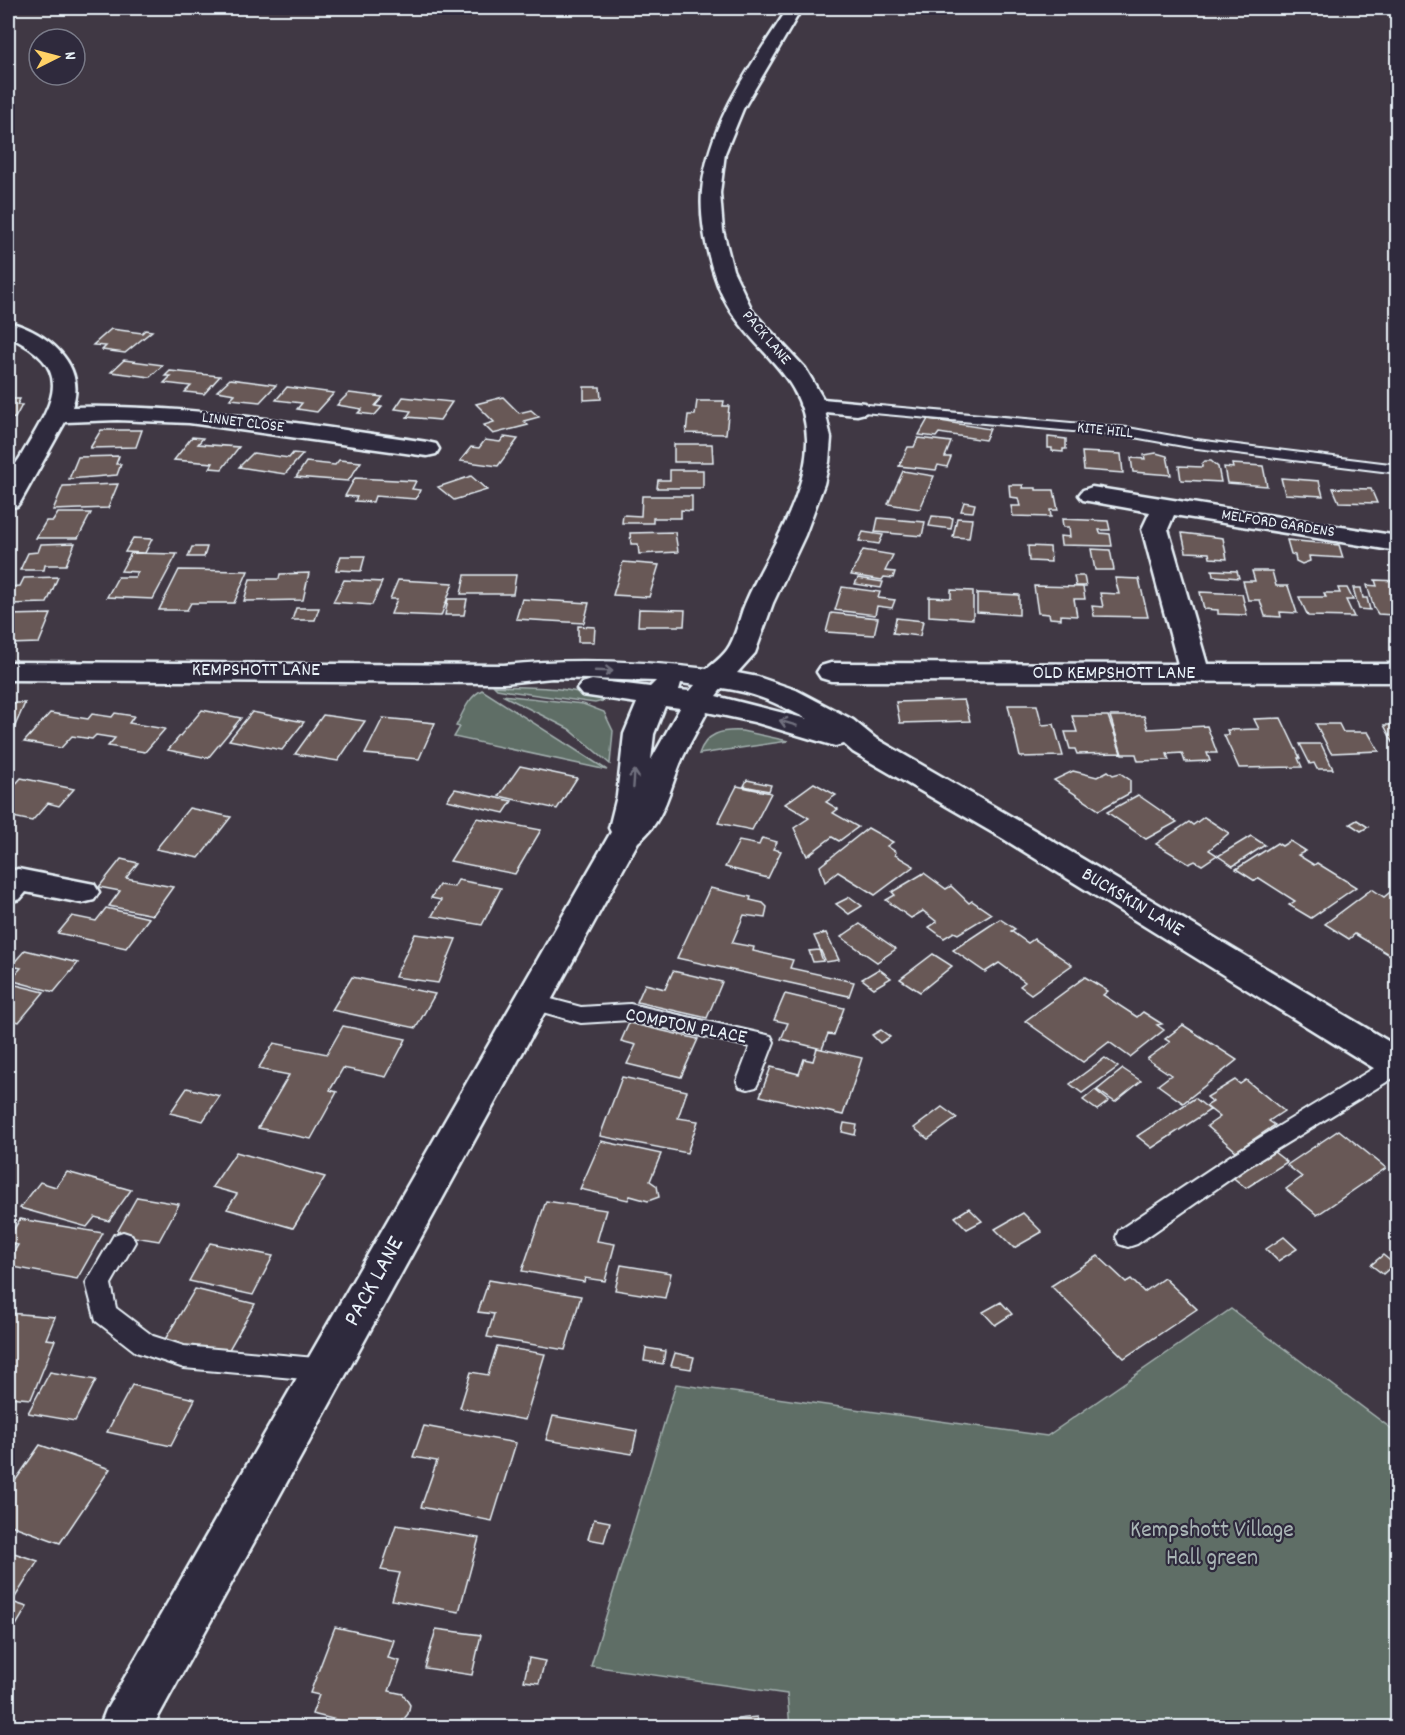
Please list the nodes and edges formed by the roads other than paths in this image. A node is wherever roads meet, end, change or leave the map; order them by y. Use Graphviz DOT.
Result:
graph roads {
  1 [pos="795,8"];
  2 [pos="8,328"];
  3 [pos="812,405"];
  4 [pos="857,408"];
  5 [pos="57,414"];
  6 [pos="427,449"];
  7 [pos="1398,469"];
  8 [pos="1092,495"];
  9 [pos="8,501"];
  10 [pos="1165,507"];
  11 [pos="1391,542"];
  12 [pos="759,603"];
  13 [pos="8,670"];
  14 [pos="831,672"];
  15 [pos="1398,673"];
  16 [pos="504,674"];
  17 [pos="680,674"];
  18 [pos="1195,674"];
  19 [pos="706,690"];
  20 [pos="654,697"];
  21 [pos="625,836"];
  22 [pos="8,891"];
  23 [pos="82,892"];
  24 [pos="532,1002"];
  25 [pos="1397,1065"];
  26 [pos="748,1081"];
  27 [pos="1128,1238"];
  28 [pos="123,1242"];
  29 [pos="326,1370"];
  30 [pos="124,1728"];
  1 -- 3 [label="street, PACK LANE"];
  2 -- 5 [label="street"];
  3 -- 4 [label="street, KITE HILL"];
  3 -- 12 [label="street, PACK LANE"];
  4 -- 7 [label="lane, KITE HILL"];
  5 -- 6 [label="street, LINNET CLOSE"];
  5 -- 9 [label="street"];
  8 -- 10 [label="street, MELFORD GARDENS"];
  10 -- 11 [label="street, MELFORD GARDENS"];
  10 -- 18 [label="street"];
  12 -- 17 [label="street, PACK LANE"];
  12 -- 19 [label="street, PACK LANE"];
  13 -- 16 [label="street, KEMPSHOTT LANE"];
  14 -- 18 [label="street, OLD KEMPSHOTT LANE"];
  15 -- 18 [label="street, OLD KEMPSHOTT LANE"];
  16 -- 17 [label="street, KEMPSHOTT LANE, one-way"];
  16 -- 20 [label="street, KEMPSHOTT LANE"];
  17 -- 19 [label="street, KEMPSHOTT LANE"];
  17 -- 20 [label="street, PACK LANE"];
  19 -- 20 [label="street, BUCKSKIN LANE"];
  19 -- 21 [label="street, PACK LANE"];
  19 -- 25 [label="street, BUCKSKIN LANE"];
  21 -- 20 [label="street, PACK LANE, one-way"];
  21 -- 24 [label="street, PACK LANE"];
  22 -- 23 [label="street"];
  24 -- 26 [label="lane, COMPTON PLACE"];
  24 -- 29 [label="street, PACK LANE"];
  25 -- 27 [label="lane"];
  28 -- 29 [label="lane"];
  29 -- 30 [label="street, PACK LANE"];
}
